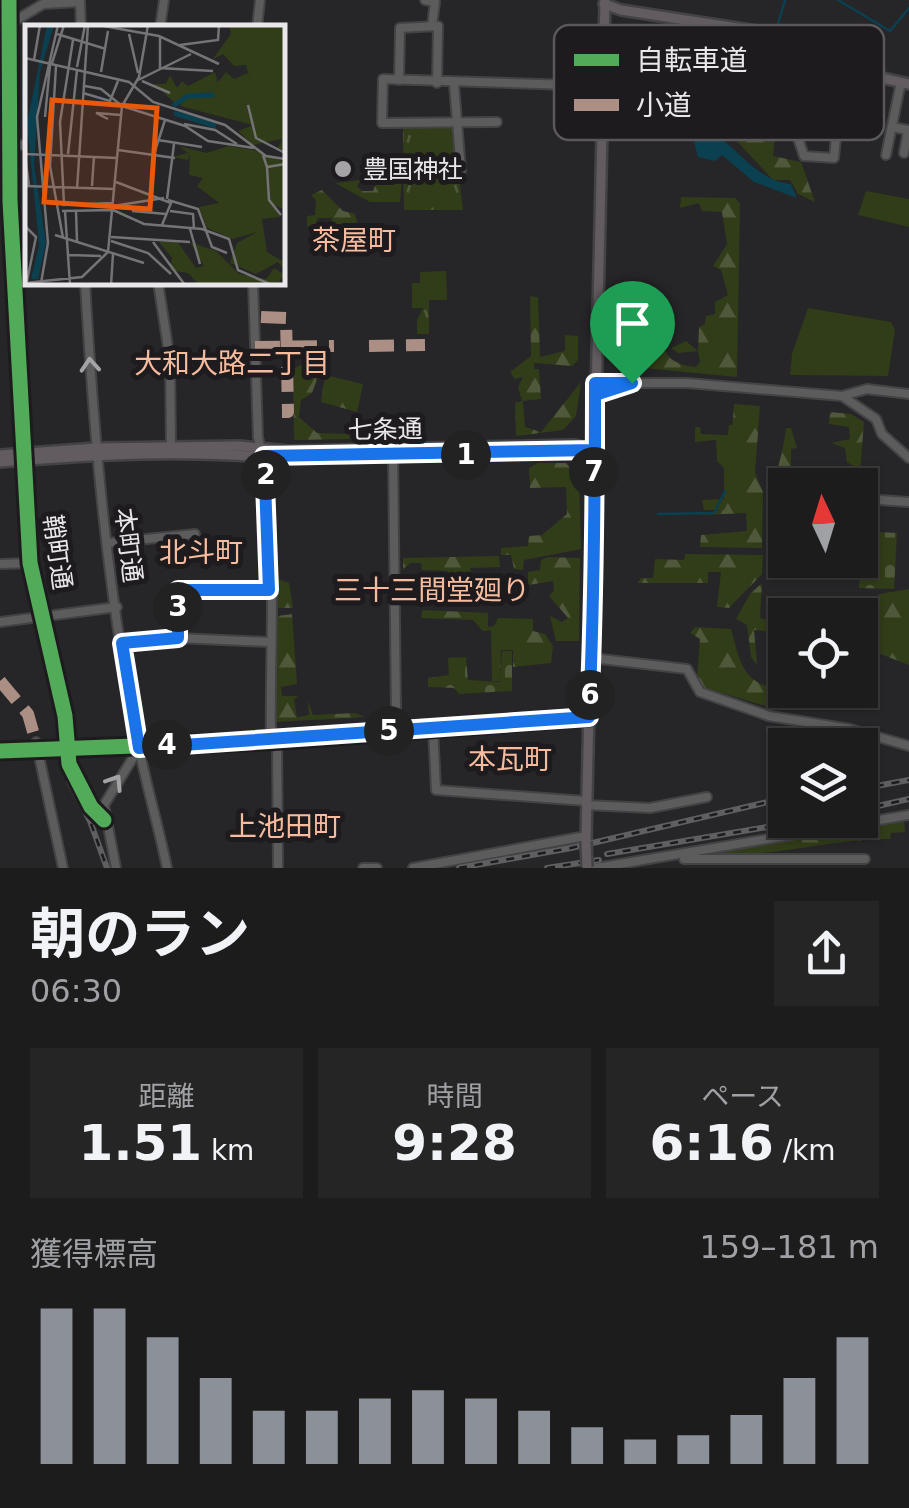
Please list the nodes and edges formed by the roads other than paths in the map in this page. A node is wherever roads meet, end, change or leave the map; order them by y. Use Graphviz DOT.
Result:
graph roads {
  1 [pos="9,0"];
  2 [pos="164,0"];
  3 [pos="260,0"];
  4 [pos="425,0"];
  5 [pos="80,1"];
  6 [pos="601,1"];
  7 [pos="4,22"];
  8 [pos="160,25"];
  9 [pos="257,25"];
  10 [pos="725,25"];
  11 [pos="432,26"];
  12 [pos="399,80"];
  13 [pos="437,83"];
  14 [pos="905,83"];
  15 [pos="454,84"];
  16 [pos="554,85"];
  17 [pos="497,122"];
  18 [pos="456,123"];
  19 [pos="892,127"];
  20 [pos="601,140"];
  21 [pos="801,140"];
  22 [pos="833,140"];
  23 [pos="5,144"];
  24 [pos="904,153"];
  25 [pos="886,155"];
  26 [pos="461,171"];
  27 [pos="84,285"];
  28 [pos="158,285"];
  29 [pos="252,285"];
  30 [pos="595,389"];
  31 [pos="909,394"];
  32 [pos="842,396"];
  33 [pos="171,447"];
  34 [pos="595,450"];
  35 [pos="96,452"];
  36 [pos="262,452"];
  37 [pos="393,453"];
  38 [pos="23,457"];
  39 [pos="909,458"];
  40 [pos="0,459"];
  41 [pos="880,500"];
  42 [pos="909,502"];
  43 [pos="195,534"];
  44 [pos="108,544"];
  45 [pos="30,563"];
  46 [pos="0,564"];
  47 [pos="269,590"];
  48 [pos="117,607"];
  49 [pos="42,616"];
  50 [pos="0,622"];
  51 [pos="178,638"];
  52 [pos="269,642"];
  53 [pos="122,643"];
  54 [pos="592,658"];
  55 [pos="396,711"];
  56 [pos="589,717"];
  57 [pos="433,728"];
  58 [pos="274,740"];
  59 [pos="36,746"];
  60 [pos="909,746"];
  61 [pos="139,748"];
  62 [pos="67,749"];
  63 [pos="0,751"];
  64 [pos="707,797"];
  65 [pos="586,803"];
  66 [pos="909,815"];
  67 [pos="104,820"];
  68 [pos="586,839"];
  69 [pos="865,859"];
  70 [pos="660,860"];
  71 [pos="833,864"];
  72 [pos="64,868"];
  73 [pos="116,868"];
  74 [pos="167,868"];
  75 [pos="278,868"];
  76 [pos="364,868"];
  77 [pos="377,868"];
  78 [pos="413,868"];
  79 [pos="590,868"];
  1 -- 7 [label="street, 鞘町通"];
  2 -- 8 [label="street"];
  3 -- 9 [label="street"];
  4 -- 11 [label="street"];
  5 -- 7 [label="street"];
  6 -- 10 [label="main road"];
  7 -- 23 [label="street, 鞘町通"];
  11 -- 12 [label="street"];
  11 -- 13 [label="street"];
  12 -- 13 [label="street"];
  12 -- 18 [label="street"];
  13 -- 15 [label="street"];
  14 -- 19 [label="street"];
  15 -- 16 [label="street"];
  15 -- 18 [label="street"];
  17 -- 18 [label="street"];
  18 -- 26 [label="street"];
  19 -- 24 [label="street"];
  19 -- 25 [label="street"];
  20 -- 30 [label="main road"];
  21 -- 22 [label="street"];
  23 -- 38 [label="street, 鞘町通"];
  35 -- 27 [label="street, 本町通, one-way"];
  28 -- 33 [label="street"];
  29 -- 36 [label="street"];
  30 -- 32 [label="street"];
  30 -- 34 [label="main road"];
  31 -- 32 [label="street"];
  32 -- 39 [label="street"];
  33 -- 35 [label="main road, 七条通"];
  33 -- 36 [label="main road, 七条通"];
  34 -- 37 [label="main road, 七条通"];
  34 -- 54 [label="main road"];
  35 -- 36 [label="main road, 七条通"];
  35 -- 38 [label="main road, 七条通"];
  35 -- 44 [label="street, 本町通"];
  36 -- 37 [label="main road, 七条通"];
  36 -- 47 [label="street"];
  37 -- 55 [label="street"];
  38 -- 40 [label="main road, 七条通"];
  38 -- 45 [label="street, 鞘町通"];
  41 -- 42 [label="street"];
  43 -- 44 [label="street"];
  44 -- 48 [label="street, 本町通"];
  45 -- 46 [label="street"];
  45 -- 49 [label="street, 鞘町通"];
  47 -- 51 [label="street"];
  47 -- 52 [label="street"];
  48 -- 49 [label="street"];
  48 -- 53 [label="street, 本町通"];
  49 -- 50 [label="street"];
  49 -- 62 [label="street, 鞘町通"];
  51 -- 52 [label="street"];
  51 -- 53 [label="street"];
  52 -- 58 [label="street"];
  53 -- 61 [label="street, 本町通"];
  54 -- 56 [label="main road"];
  54 -- 60 [label="street"];
  56 -- 57 [label="street"];
  56 -- 65 [label="main road"];
  57 -- 58 [label="street"];
  57 -- 65 [label="street"];
  58 -- 61 [label="street"];
  58 -- 75 [label="street"];
  59 -- 62 [label="street"];
  59 -- 63 [label="street"];
  59 -- 72 [label="street"];
  61 -- 62 [label="street"];
  67 -- 61 [label="street, one-way"];
  61 -- 74 [label="street, 本町通"];
  62 -- 67 [label="street, 鞘町通"];
  64 -- 65 [label="street"];
  65 -- 68 [label="main road"];
  66 -- 70 [label="street"];
  67 -- 73 [label="street"];
  68 -- 78 [label="street"];
  68 -- 79 [label="main road, bridge"];
  69 -- 71 [label="street"];
  70 -- 71 [label="street"];
  70 -- 79 [label="street"];
  76 -- 77 [label="street"];
}
